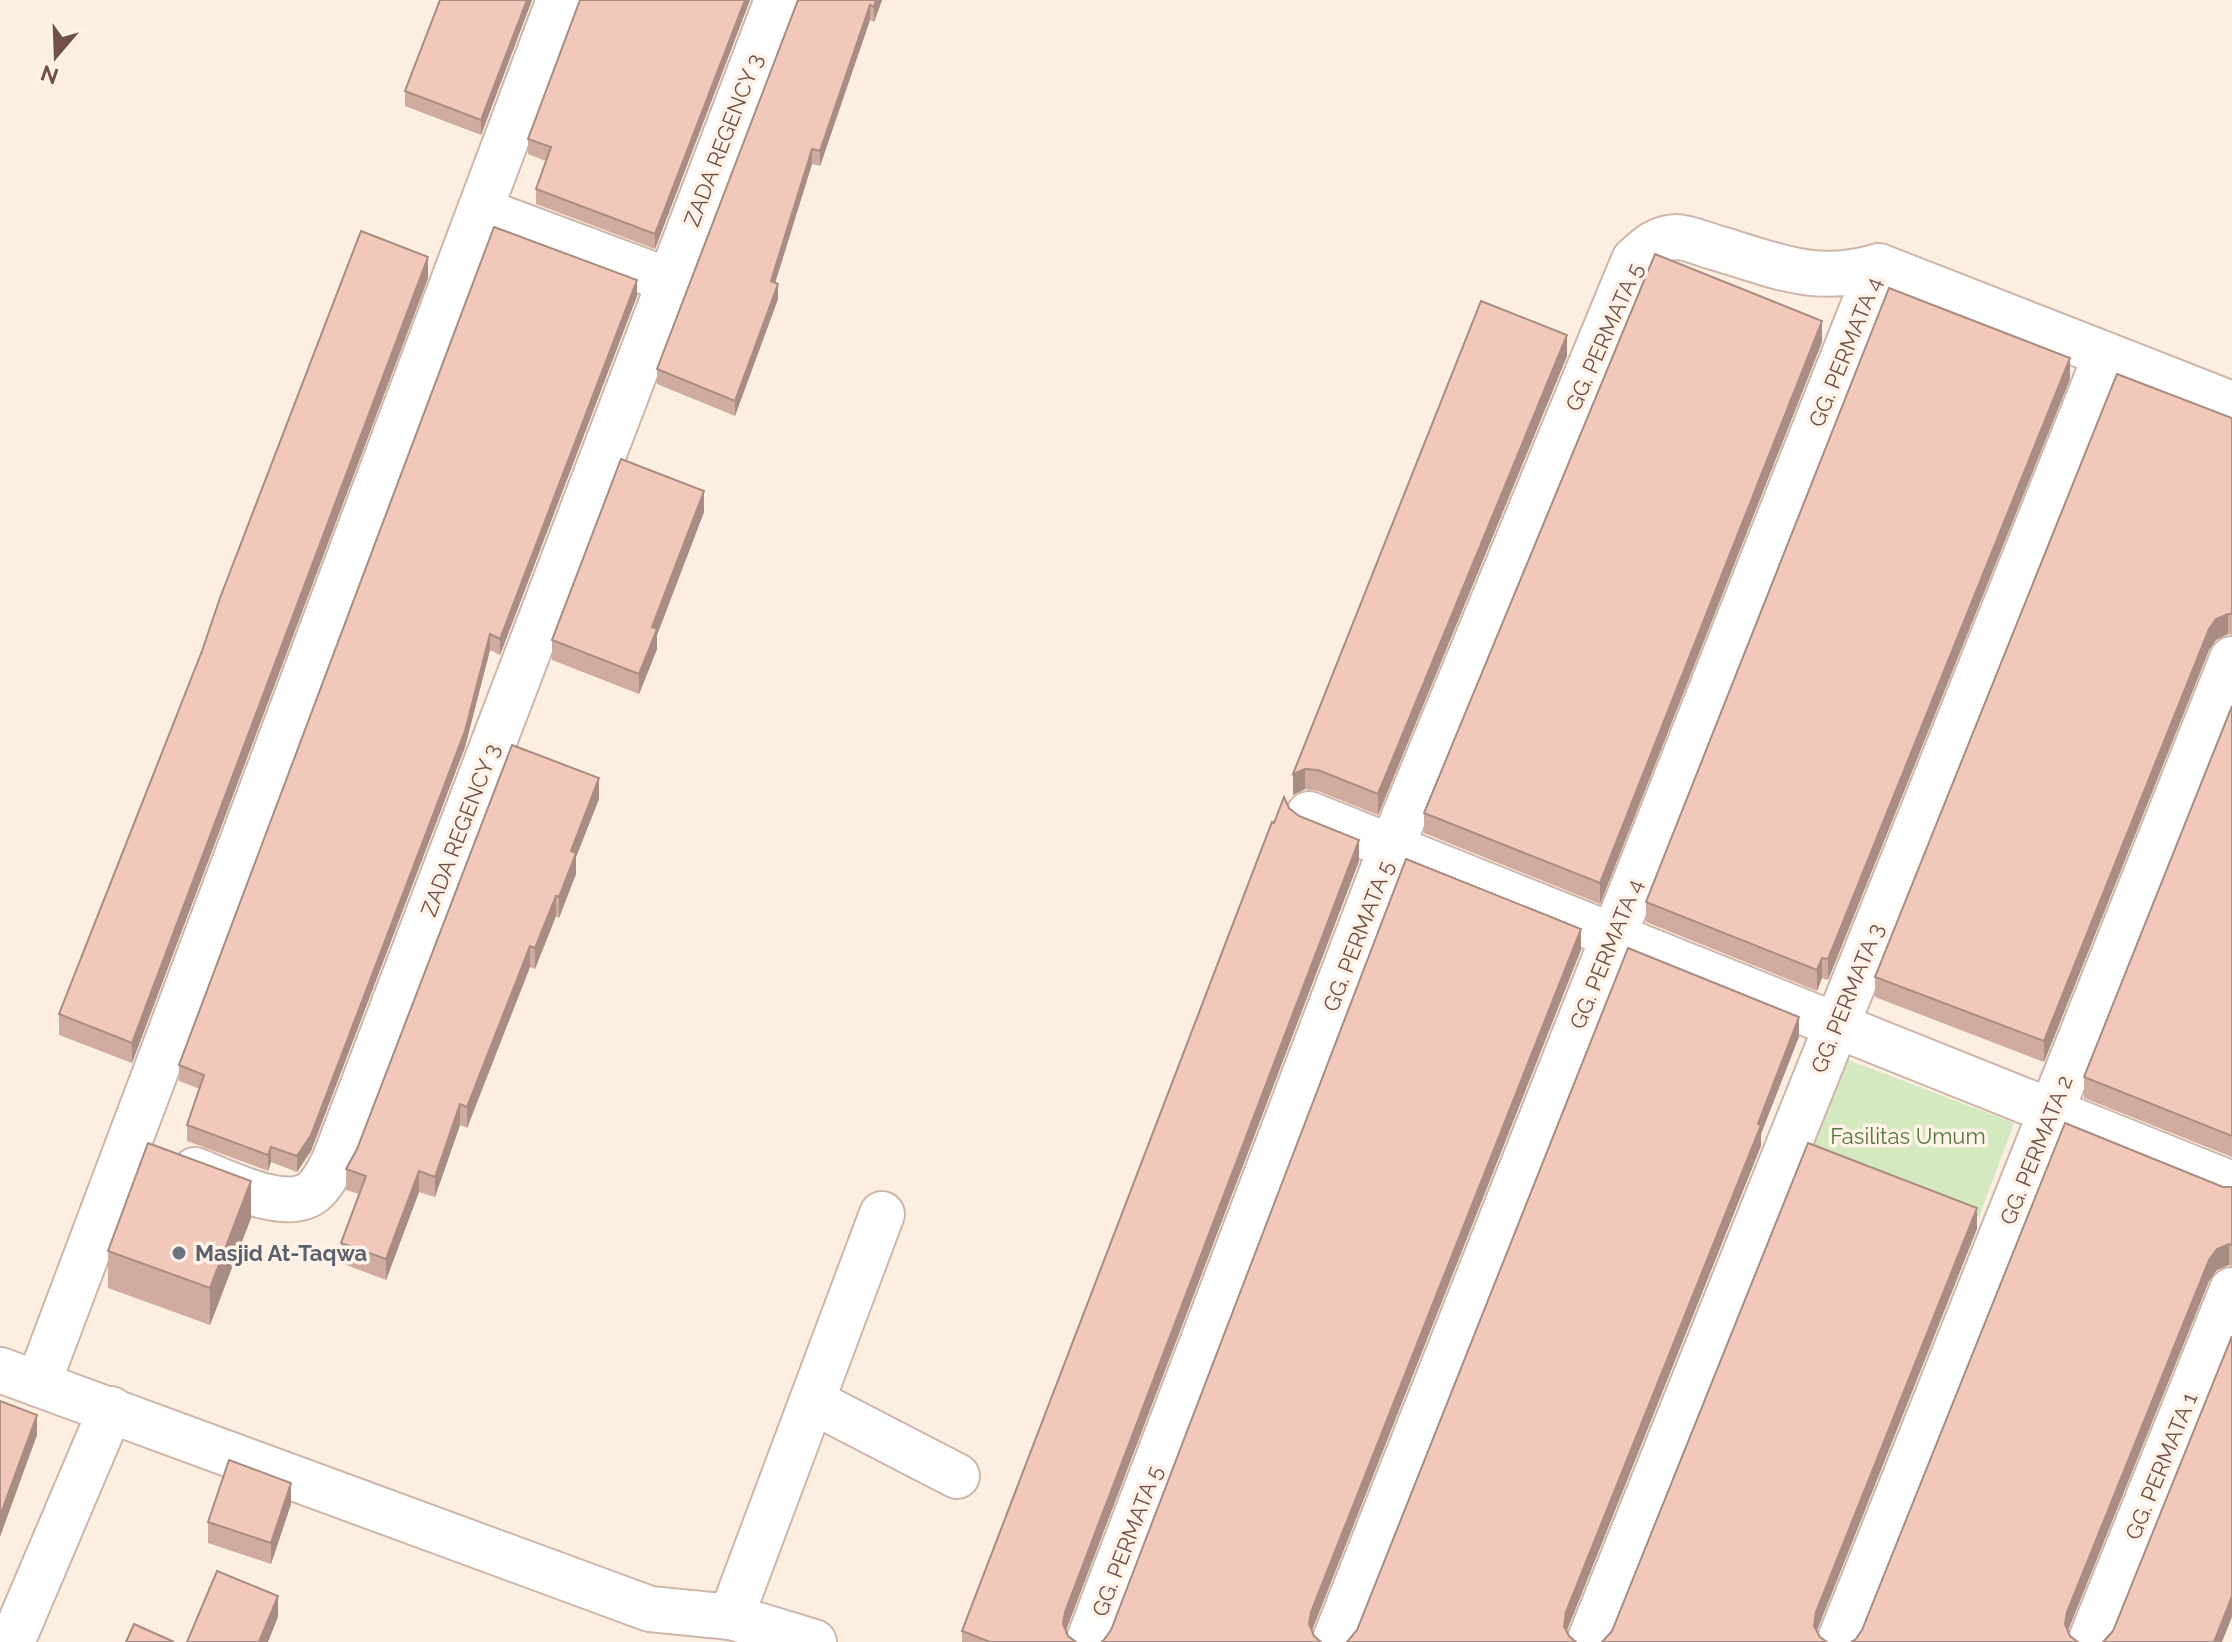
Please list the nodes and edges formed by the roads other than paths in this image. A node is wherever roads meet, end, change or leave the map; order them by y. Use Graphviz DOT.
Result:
graph roads {
  1 [pos="559,0"];
  2 [pos="777,0"];
  3 [pos="480,210"];
  4 [pos="1879,266"];
  5 [pos="670,281"];
  6 [pos="2106,355"];
  7 [pos="2232,404"];
  8 [pos="2232,659"];
  9 [pos="1309,814"];
  10 [pos="1391,848"];
  11 [pos="1613,936"];
  12 [pos="1836,1026"];
  13 [pos="2051,1112"];
  14 [pos="129,1146"];
  15 [pos="2232,1184"];
  16 [pos="882,1214"];
  17 [pos="2232,1290"];
  18 [pos="19,1377"];
  19 [pos="812,1401"];
  20 [pos="111,1409"];
  21 [pos="957,1476"];
  22 [pos="731,1617"];
  23 [pos="12,1642"];
  24 [pos="814,1642"];
  25 [pos="1088,1642"];
  26 [pos="1334,1642"];
  27 [pos="1589,1642"];
  28 [pos="1839,1642"];
  29 [pos="2090,1642"];
  1 -- 3 [label="street"];
  2 -- 5 [label="street, ZADA REGENCY 3"];
  3 -- 5 [label="street"];
  3 -- 14 [label="street"];
  4 -- 6 [label="street"];
  4 -- 10 [label="street, GG. PERMATA 5"];
  4 -- 11 [label="street, GG. PERMATA 4"];
  5 -- 14 [label="street, ZADA REGENCY 3"];
  6 -- 7 [label="street"];
  6 -- 12 [label="street, GG. PERMATA 3"];
  8 -- 13 [label="street, GG. PERMATA 2"];
  9 -- 10 [label="street"];
  10 -- 11 [label="street"];
  10 -- 25 [label="street, GG. PERMATA 5"];
  11 -- 12 [label="street"];
  11 -- 26 [label="street, GG. PERMATA 4"];
  12 -- 13 [label="street"];
  12 -- 27 [label="street, GG. PERMATA 3"];
  13 -- 15 [label="street"];
  13 -- 28 [label="street, GG. PERMATA 2"];
  14 -- 18 [label="street"];
  16 -- 19 [label="street"];
  17 -- 29 [label="street, GG. PERMATA 1"];
  18 -- 20 [label="street"];
  19 -- 21 [label="street"];
  19 -- 22 [label="street"];
  20 -- 22 [label="street"];
  20 -- 23 [label="street"];
  22 -- 24 [label="street"];
}
